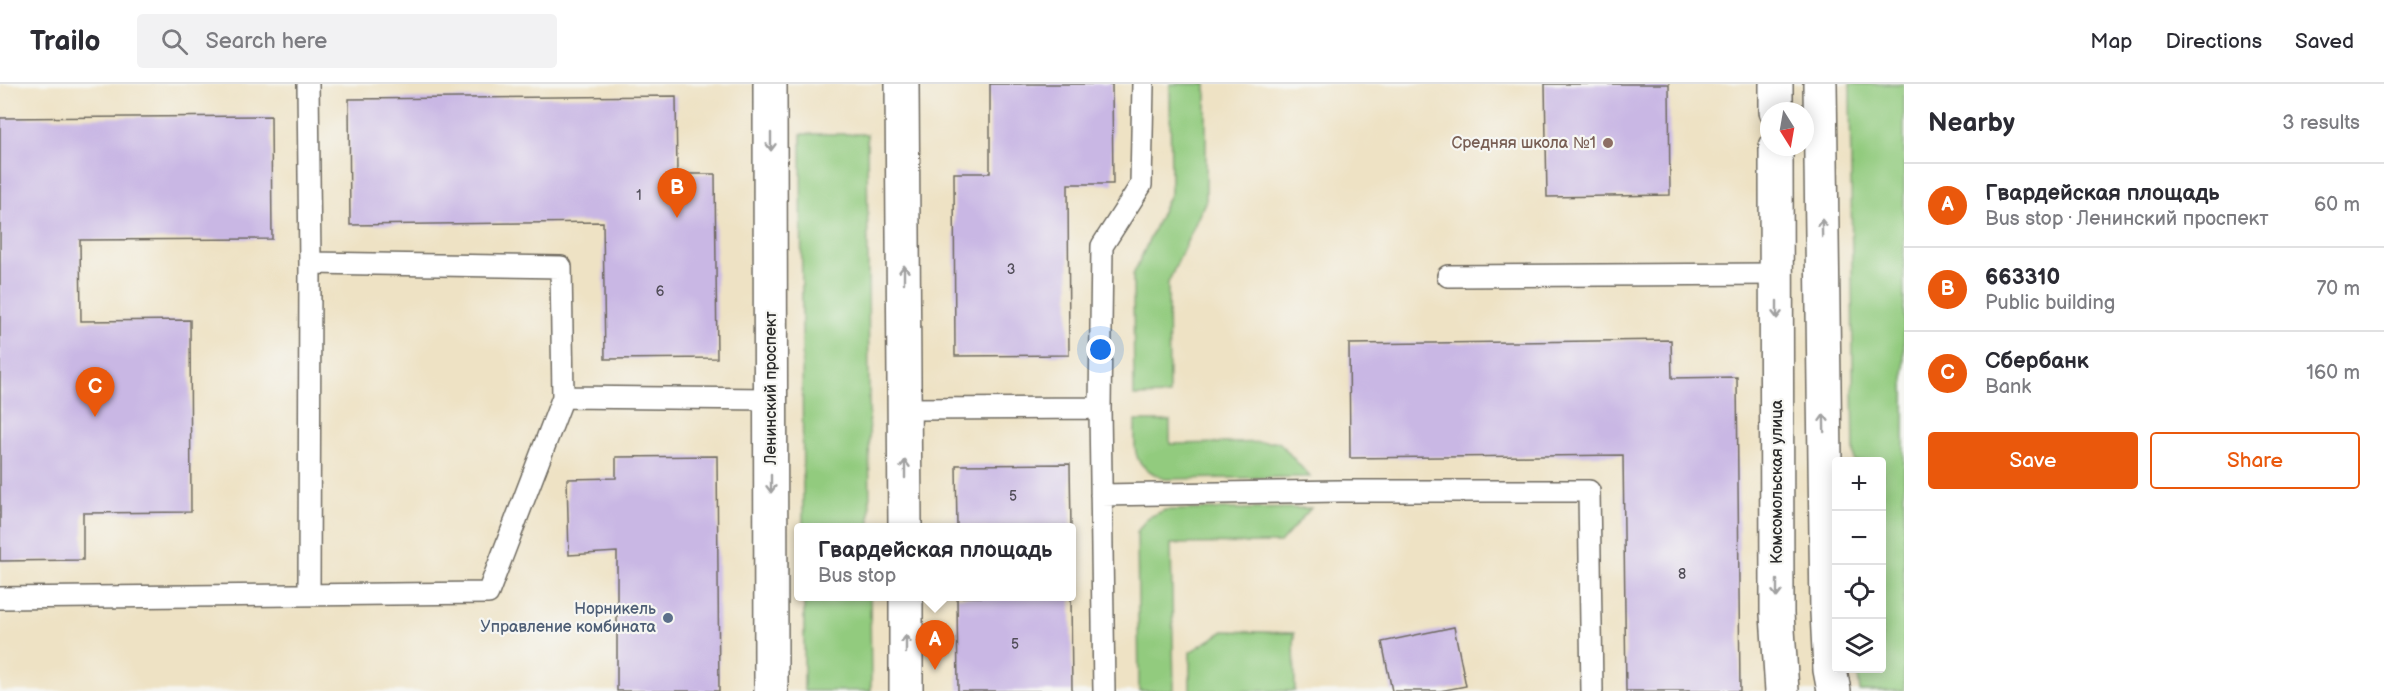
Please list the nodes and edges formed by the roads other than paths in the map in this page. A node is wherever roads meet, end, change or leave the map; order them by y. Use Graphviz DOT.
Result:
graph roads {
  1 [pos="308,84"];
  2 [pos="771,84"];
  3 [pos="902,84"];
  4 [pos="1143,84"];
  5 [pos="1776,84"];
  6 [pos="1820,84"];
  7 [pos="1776,102"];
  8 [pos="1776,156"];
  9 [pos="310,263"];
  10 [pos="1777,274"];
  11 [pos="1822,274"];
  12 [pos="1448,276"];
  13 [pos="563,397"];
  14 [pos="771,399"];
  15 [pos="1100,408"];
  16 [pos="905,409"];
  17 [pos="1101,495"];
  18 [pos="905,523"];
  19 [pos="309,595"];
  20 [pos="0,598"];
  21 [pos="906,601"];
  22 [pos="771,691"];
  23 [pos="906,691"];
  24 [pos="1104,691"];
  25 [pos="1592,691"];
  26 [pos="1782,691"];
  27 [pos="1834,691"];
  1 -- 9 [label="lane"];
  2 -- 14 [label="street, Ленинский проспект, one-way"];
  16 -- 3 [label="street, one-way"];
  4 -- 15 [label="lane"];
  5 -- 7 [label="street"];
  11 -- 6 [label="street, one-way"];
  8 -- 10 [label="street, Комсомольская улица"];
  9 -- 13 [label="lane"];
  9 -- 19 [label="lane"];
  10 -- 11 [label="street"];
  10 -- 12 [label="lane"];
  10 -- 26 [label="street, Комсомольская улица, one-way"];
  27 -- 11 [label="street, one-way"];
  13 -- 14 [label="lane"];
  13 -- 19 [label="lane"];
  14 -- 22 [label="street, Ленинский проспект, one-way"];
  15 -- 16 [label="lane"];
  15 -- 17 [label="lane"];
  18 -- 16 [label="street, one-way"];
  17 -- 24 [label="lane"];
  17 -- 25 [label="lane"];
  19 -- 20 [label="lane"];
  23 -- 21 [label="street, one-way"];
}
